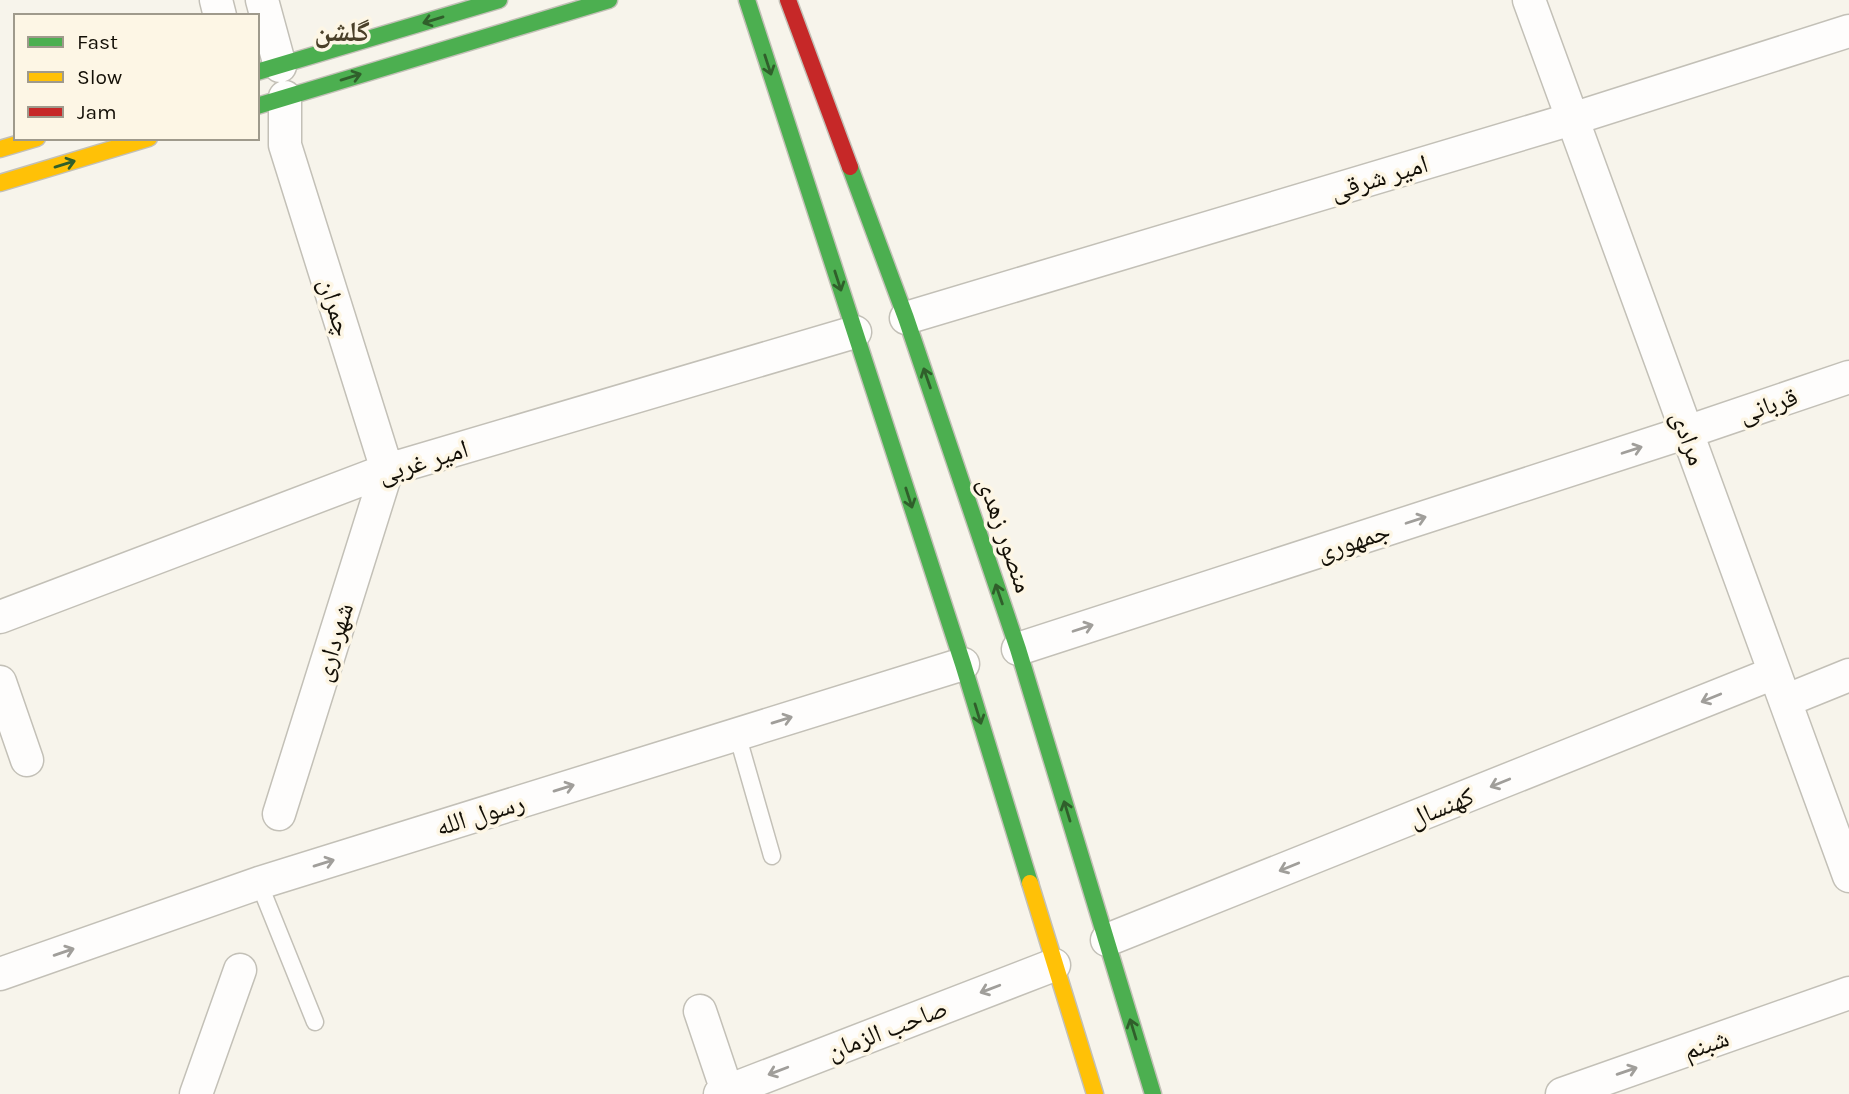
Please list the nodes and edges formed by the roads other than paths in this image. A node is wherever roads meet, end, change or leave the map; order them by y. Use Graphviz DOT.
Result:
graph roads {
  1 [pos="262,0"];
  2 [pos="499,0"];
  3 [pos="609,0"];
  4 [pos="747,0"];
  5 [pos="788,0"];
  6 [pos="1529,0"];
  7 [pos="1849,31"];
  8 [pos="269,69"];
  9 [pos="271,101"];
  10 [pos="259,119"];
  11 [pos="1572,119"];
  12 [pos="30,140"];
  13 [pos="142,140"];
  14 [pos="285,145"];
  15 [pos="0,149"];
  16 [pos="0,183"];
  17 [pos="900,320"];
  18 [pos="861,331"];
  19 [pos="1849,377"];
  20 [pos="1687,432"];
  21 [pos="387,470"];
  22 [pos="0,617"];
  23 [pos="1018,649"];
  24 [pos="962,664"];
  25 [pos="1849,675"];
  26 [pos="0,682"];
  27 [pos="1779,687"];
  28 [pos="737,734"];
  29 [pos="27,760"];
  30 [pos="279,814"];
  31 [pos="772,856"];
  32 [pos="1849,876"];
  33 [pos="259,883"];
  34 [pos="1107,940"];
  35 [pos="3,964"];
  36 [pos="1054,965"];
  37 [pos="240,970"];
  38 [pos="1849,993"];
  39 [pos="700,1012"];
  40 [pos="315,1022"];
  41 [pos="724,1093"];
  42 [pos="196,1094"];
  43 [pos="1095,1094"];
  44 [pos="1153,1094"];
  45 [pos="1562,1094"];
  1 -- 8 [label="street"];
  2 -- 8 [label="main road, one-way"];
  9 -- 3 [label="main road, one-way"];
  4 -- 18 [label="main road, one-way"];
  5 -- 17 [label="main road, منصور زهدی"];
  6 -- 11 [label="street, مرادی"];
  7 -- 11 [label="street, امیر شرقی"];
  8 -- 9 [label="main road"];
  9 -- 14 [label="street, چمران"];
  10 -- 14 [label="street, چمران"];
  11 -- 17 [label="street, امیر شرقی"];
  11 -- 20 [label="street, مرادی"];
  12 -- 15 [label="main road"];
  16 -- 13 [label="main road, one-way"];
  14 -- 21 [label="street, چمران"];
  23 -- 17 [label="main road, منصور زهدی, one-way"];
  18 -- 21 [label="street, امیر غربی"];
  18 -- 24 [label="main road, one-way"];
  19 -- 20 [label="street, قربانی"];
  23 -- 20 [label="street, جمهوری, one-way"];
  20 -- 27 [label="street, مرادی"];
  21 -- 22 [label="street, امیر غربی"];
  21 -- 30 [label="street, شهرداری"];
  34 -- 23 [label="main road, منصور زهدی, one-way"];
  28 -- 24 [label="street, رسول الله, one-way"];
  24 -- 36 [label="main road, one-way"];
  25 -- 27 [label="street, کهنسال"];
  26 -- 29 [label="street"];
  27 -- 32 [label="street, مرادی"];
  27 -- 34 [label="street, کهنسال, one-way"];
  28 -- 31 [label="lane"];
  33 -- 28 [label="street, رسول الله, one-way"];
  35 -- 33 [label="street, رسول الله, one-way"];
  33 -- 40 [label="lane"];
  44 -- 34 [label="main road, منصور زهدی, one-way"];
  36 -- 41 [label="street, صاحب الزمان, one-way"];
  36 -- 43 [label="main road"];
  37 -- 42 [label="street"];
  45 -- 38 [label="street, شبنم, one-way"];
  39 -- 41 [label="street"];
}
